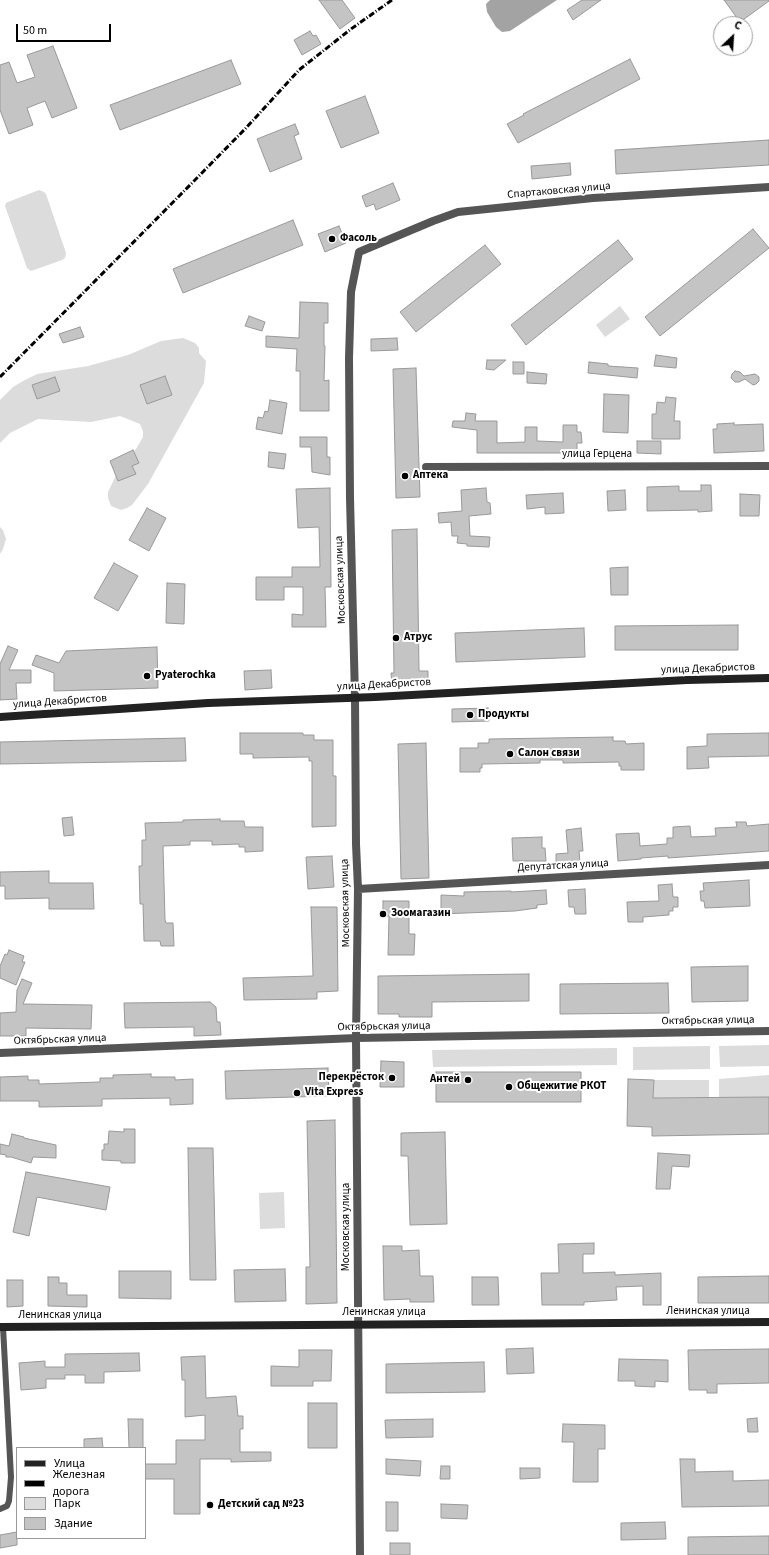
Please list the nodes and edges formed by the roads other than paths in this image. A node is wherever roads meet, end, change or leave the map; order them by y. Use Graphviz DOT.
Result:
graph roads {
  1 [pos="769,187"];
  2 [pos="359,252"];
  3 [pos="769,466"];
  4 [pos="426,467"];
  5 [pos="769,678"];
  6 [pos="355,697"];
  7 [pos="0,717"];
  8 [pos="769,865"];
  9 [pos="358,889"];
  10 [pos="769,1031"];
  11 [pos="356,1038"];
  12 [pos="0,1053"];
  13 [pos="769,1322"];
  14 [pos="358,1324"];
  15 [pos="1,1327"];
  16 [pos="0,1509"];
  17 [pos="360,1555"];
  1 -- 2 [label="street, Спартаковская улица"];
  2 -- 6 [label="street, Московская улица"];
  3 -- 4 [label="street, улица Герцена"];
  5 -- 6 [label="street, улица Декабристов"];
  6 -- 7 [label="street, улица Декабристов"];
  6 -- 9 [label="street, Московская улица"];
  8 -- 9 [label="street, Депутатская улица"];
  9 -- 11 [label="street, Московская улица"];
  10 -- 11 [label="street, Октябрьская улица"];
  11 -- 12 [label="street, Октябрьская улица"];
  11 -- 14 [label="street, Московская улица"];
  13 -- 14 [label="street, Ленинская улица"];
  14 -- 15 [label="street, Ленинская улица"];
  14 -- 17 [label="street, Московская улица"];
  15 -- 16 [label="lane"];
}
